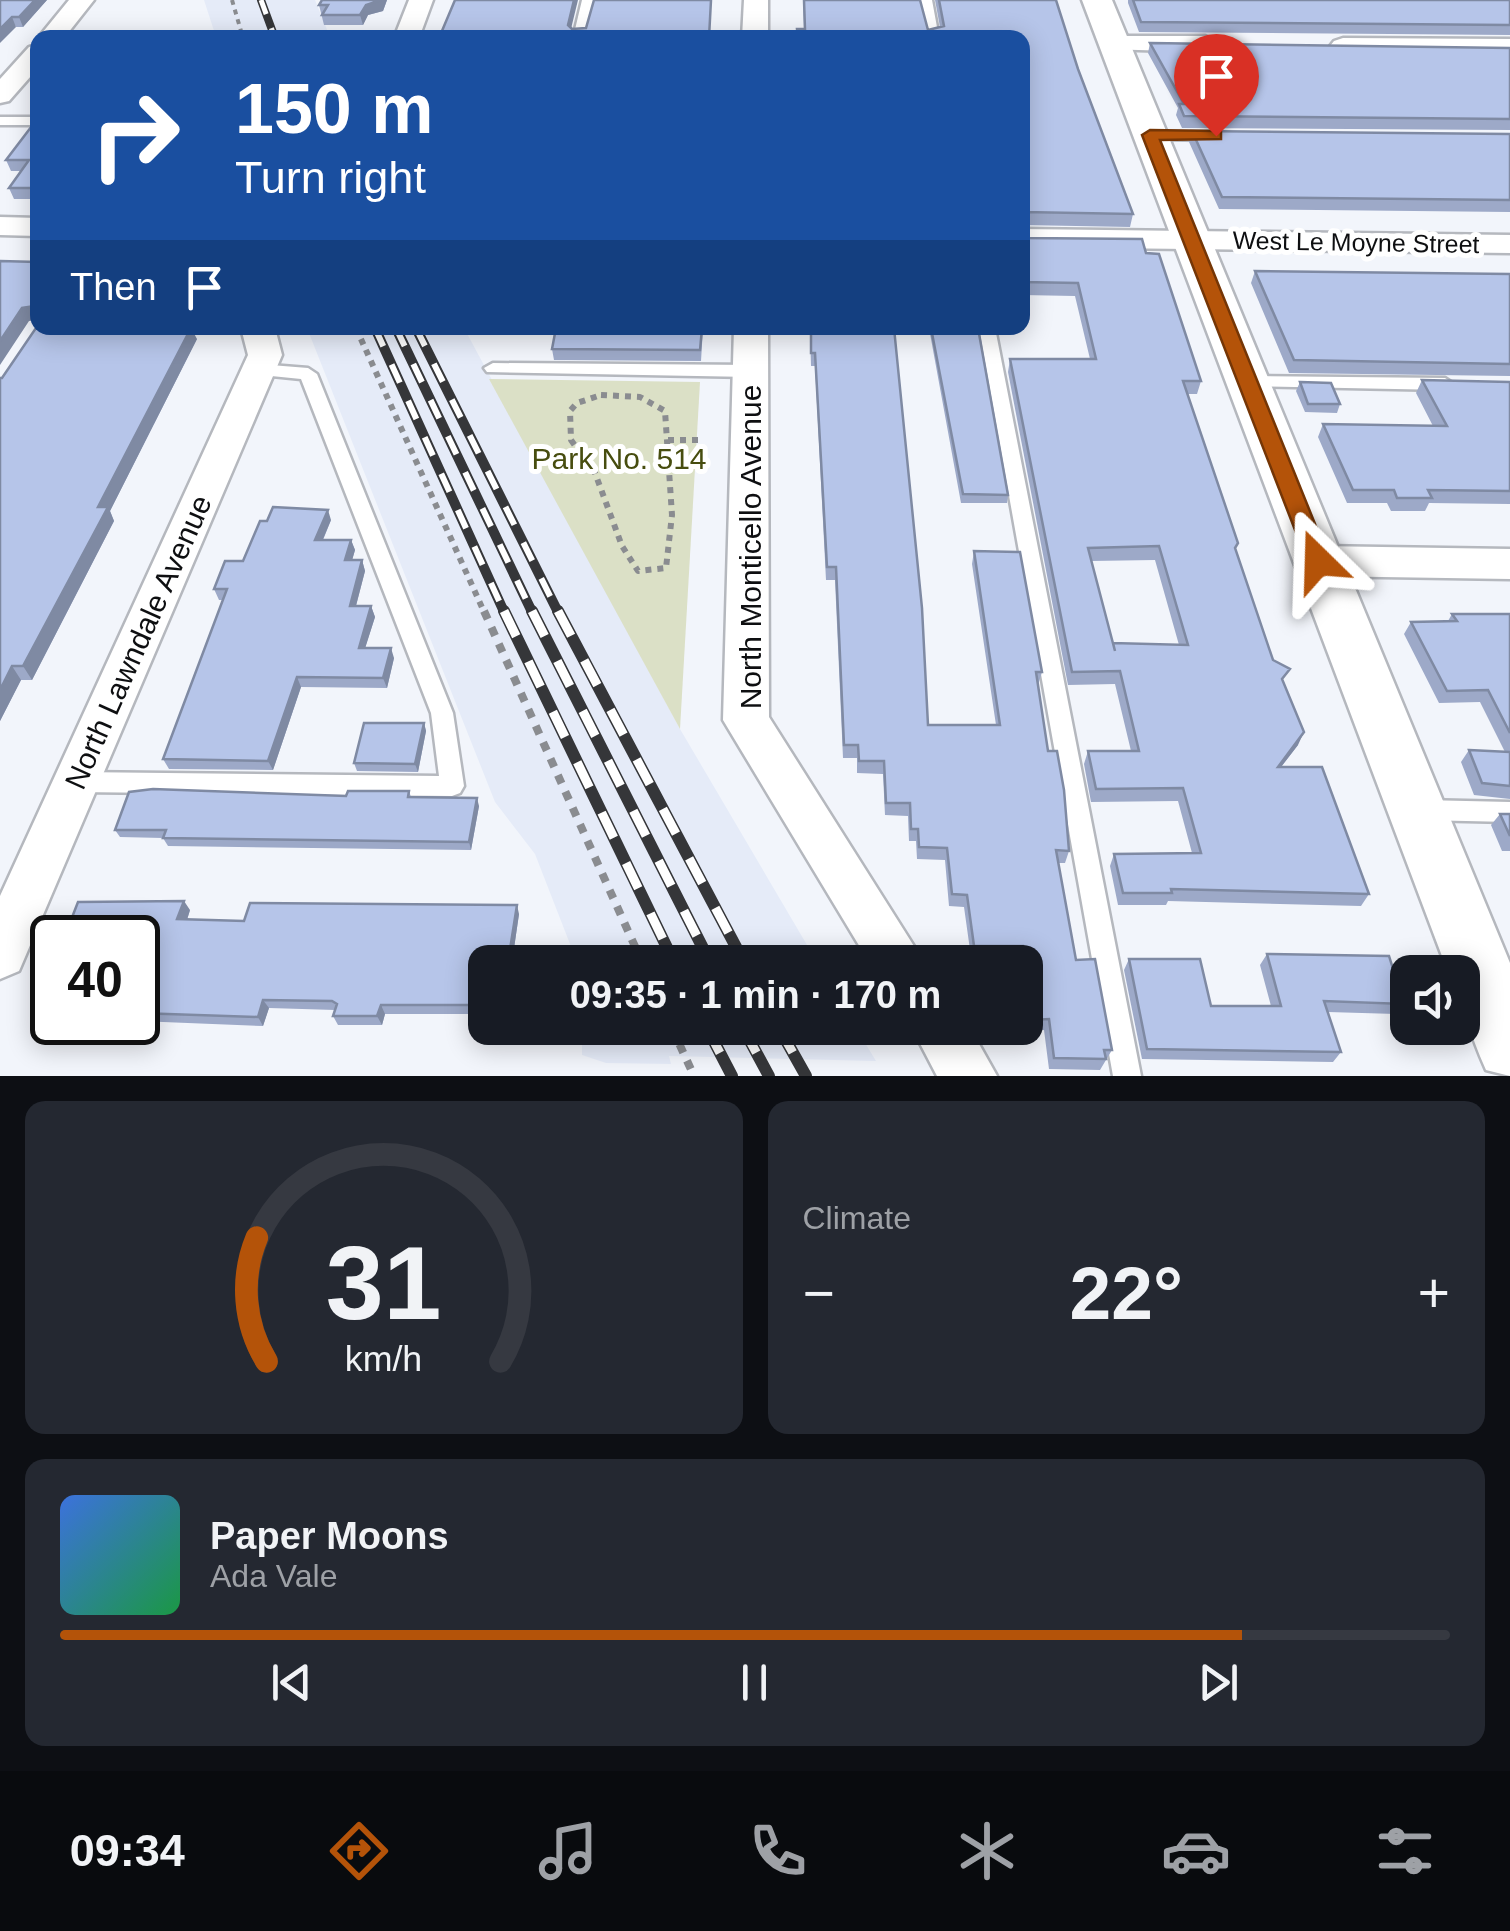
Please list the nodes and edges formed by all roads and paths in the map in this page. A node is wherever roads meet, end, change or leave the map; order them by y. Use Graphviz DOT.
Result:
graph roads {
  1 [pos="82,0"];
  2 [pos="232,0"];
  3 [pos="422,0"];
  4 [pos="588,0"];
  5 [pos="756,0"];
  6 [pos="926,0"];
  7 [pos="1105,22"];
  8 [pos="57,30"];
  9 [pos="241,30"];
  10 [pos="409,30"];
  11 [pos="581,30"];
  12 [pos="756,30"];
  13 [pos="932,30"];
  14 [pos="1237,45"];
  15 [pos="1315,46"];
  16 [pos="1510,47"];
  17 [pos="30,61"];
  18 [pos="0,95"];
  19 [pos="0,121"];
  20 [pos="30,121"];
  21 [pos="1150,135"];
  22 [pos="1237,136"];
  23 [pos="0,226"];
  24 [pos="30,227"];
  25 [pos="1030,238"];
  26 [pos="1192,240"];
  27 [pos="1510,244"];
  28 [pos="359,335"];
  29 [pos="751,335"];
  30 [pos="988,335"];
  31 [pos="258,348"];
  32 [pos="493,368"];
  33 [pos="750,371"];
  34 [pos="1247,382"];
  35 [pos="1473,384"];
  36 [pos="668,440"];
  37 [pos="703,440"];
  38 [pos="1318,561"];
  39 [pos="1510,564"];
  40 [pos="76,782"];
  41 [pos="1417,810"];
  42 [pos="1510,812"];
  43 [pos="634,945"];
  44 [pos="887,945"];
  45 [pos="0,954"];
  46 [pos="680,1045"];
  47 [pos="950,1045"];
  48 [pos="1510,1046"];
  49 [pos="694,1076"];
  50 [pos="969,1076"];
  51 [pos="1127,1076"];
  1 -- 8 [label="street"];
  2 -- 9 [label="path"];
  3 -- 10 [label="street"];
  4 -- 11 [label="lane"];
  5 -- 12 [label="street"];
  6 -- 13 [label="lane"];
  7 -- 14 [label="street"];
  7 -- 21 [label="street"];
  15 -- 16 [label="street"];
  17 -- 18 [label="street"];
  19 -- 20 [label="lane"];
  21 -- 22 [label="lane"];
  21 -- 26 [label="street"];
  23 -- 24 [label="street"];
  25 -- 26 [label="street, West Le Moyne Street"];
  26 -- 27 [label="street, West Le Moyne Street"];
  26 -- 34 [label="street"];
  28 -- 43 [label="path"];
  29 -- 33 [label="street, North Monticello Avenue"];
  30 -- 51 [label="lane"];
  31 -- 40 [label="street, North Lawndale Avenue"];
  31 -- 40 [label="lane"];
  32 -- 33 [label="lane"];
  33 -- 44 [label="street, North Monticello Avenue"];
  34 -- 35 [label="lane"];
  34 -- 38 [label="street"];
  36 -- 36 [label="path"];
  36 -- 37 [label="path"];
  38 -- 39 [label="street"];
  38 -- 41 [label="street"];
  40 -- 45 [label="street, North Lawndale Avenue"];
  41 -- 42 [label="lane"];
  41 -- 48 [label="street"];
  46 -- 49 [label="path"];
  47 -- 50 [label="street"];
}
